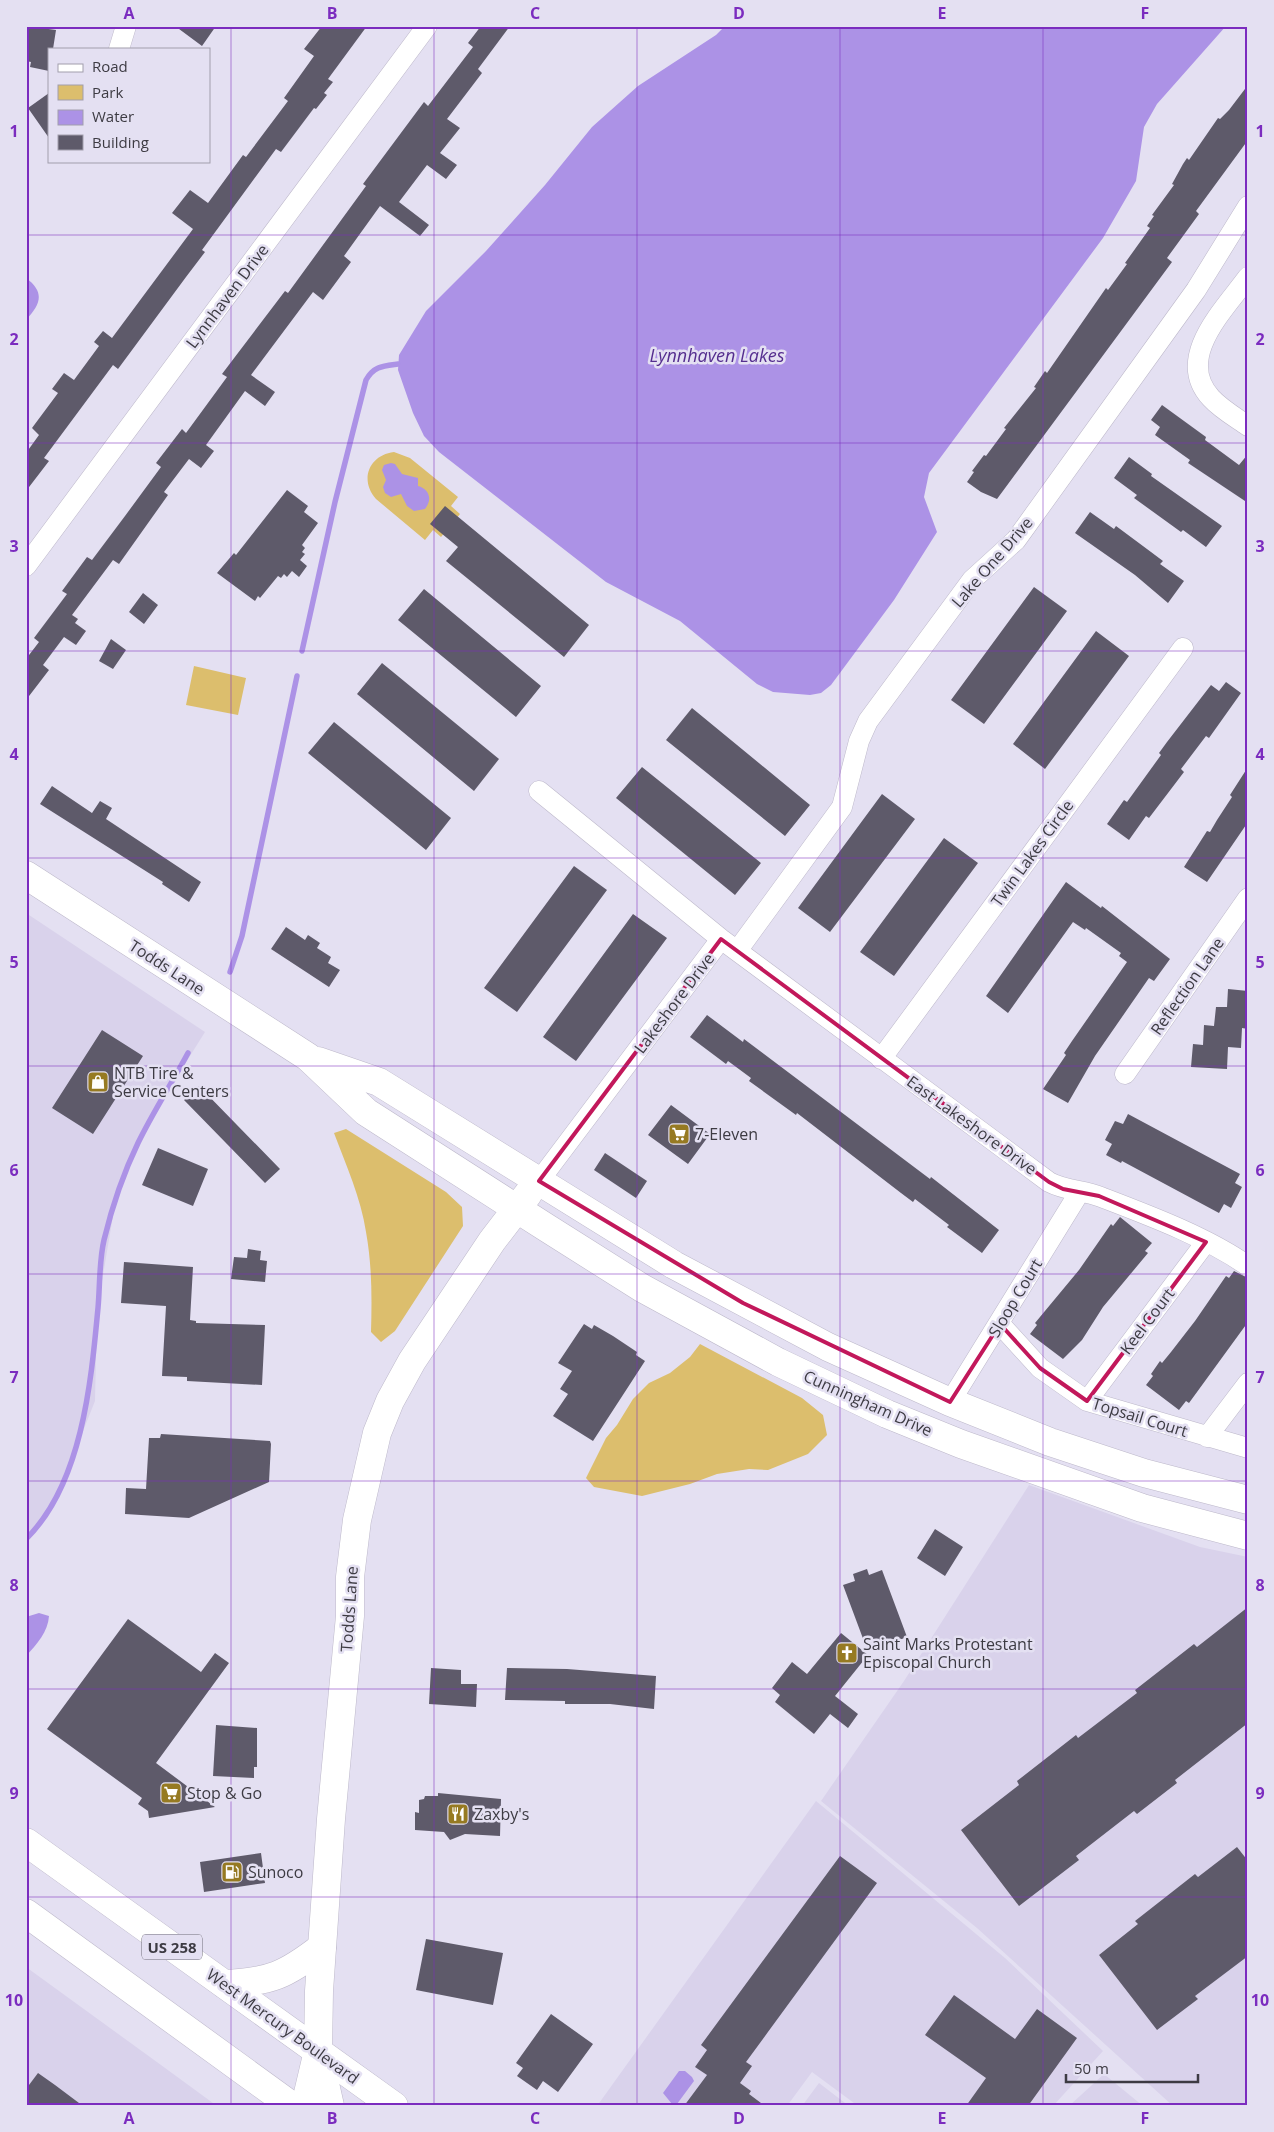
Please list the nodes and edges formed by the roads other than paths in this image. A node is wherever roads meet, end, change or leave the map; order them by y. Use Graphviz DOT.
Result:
graph roads {
  1 [pos="126,26"];
  2 [pos="427,26"];
  3 [pos="118,48"];
  4 [pos="1248,206"];
  5 [pos="1248,277"];
  6 [pos="1248,426"];
  7 [pos="26,566"];
  8 [pos="1183,648"];
  9 [pos="539,791"];
  10 [pos="26,875"];
  11 [pos="1248,898"];
  12 [pos="729,945"];
  13 [pos="308,1057"];
  14 [pos="881,1059"];
  15 [pos="1125,1074"];
  16 [pos="538,1181"];
  17 [pos="1080,1192"];
  18 [pos="516,1208"];
  19 [pos="1206,1242"];
  20 [pos="1248,1266"];
  21 [pos="1000,1324"];
  22 [pos="1248,1383"];
  23 [pos="1087,1401"];
  24 [pos="950,1402"];
  25 [pos="1207,1437"];
  26 [pos="1248,1448"];
  27 [pos="1248,1500"];
  28 [pos="1248,1536"];
  29 [pos="26,1842"];
  30 [pos="26,1913"];
  31 [pos="322,1946"];
  32 [pos="224,1984"];
  33 [pos="318,2051"];
  34 [pos="292,2106"];
  35 [pos="305,2106"];
  36 [pos="330,2106"];
  37 [pos="394,2106"];
  1 -- 3 [label="street"];
  2 -- 7 [label="street, Lynnhaven Drive"];
  4 -- 12 [label="street, Lake One Drive"];
  5 -- 6 [label="street"];
  8 -- 14 [label="street, Twin Lakes Circle"];
  9 -- 12 [label="street, Lakeshore Drive"];
  10 -- 13 [label="main road, Todds Lane"];
  11 -- 15 [label="street, Reflection Lane"];
  12 -- 14 [label="street, East Lakeshore Drive"];
  12 -- 16 [label="street, Lakeshore Drive"];
  13 -- 16 [label="main road, Todds Lane"];
  13 -- 18 [label="main road, Todds Lane"];
  14 -- 17 [label="street, East Lakeshore Drive"];
  16 -- 18 [label="main road, Todds Lane"];
  16 -- 24 [label="main road, Cunningham Drive"];
  17 -- 19 [label="street, East Lakeshore Drive"];
  17 -- 21 [label="street, Sloop Court"];
  18 -- 28 [label="main road, Cunningham Drive"];
  18 -- 31 [label="main road, Todds Lane"];
  19 -- 20 [label="street, East Lakeshore Drive"];
  19 -- 23 [label="street, Keel Court"];
  21 -- 23 [label="street, Topsail Court"];
  21 -- 24 [label="street, Sloop Court"];
  22 -- 25 [label="street"];
  23 -- 25 [label="street, Topsail Court"];
  24 -- 27 [label="main road, Cunningham Drive"];
  25 -- 26 [label="street, Topsail Court"];
  29 -- 32 [label="main road, West Mercury Boulevard / US 258"];
  30 -- 34 [label="main road"];
  31 -- 32 [label="main road"];
  31 -- 33 [label="main road, Todds Lane"];
  32 -- 33 [label="main road, West Mercury Boulevard / US 258"];
  33 -- 35 [label="main road"];
  33 -- 36 [label="main road"];
  33 -- 37 [label="main road, West Mercury Boulevard / US 258"];
}
